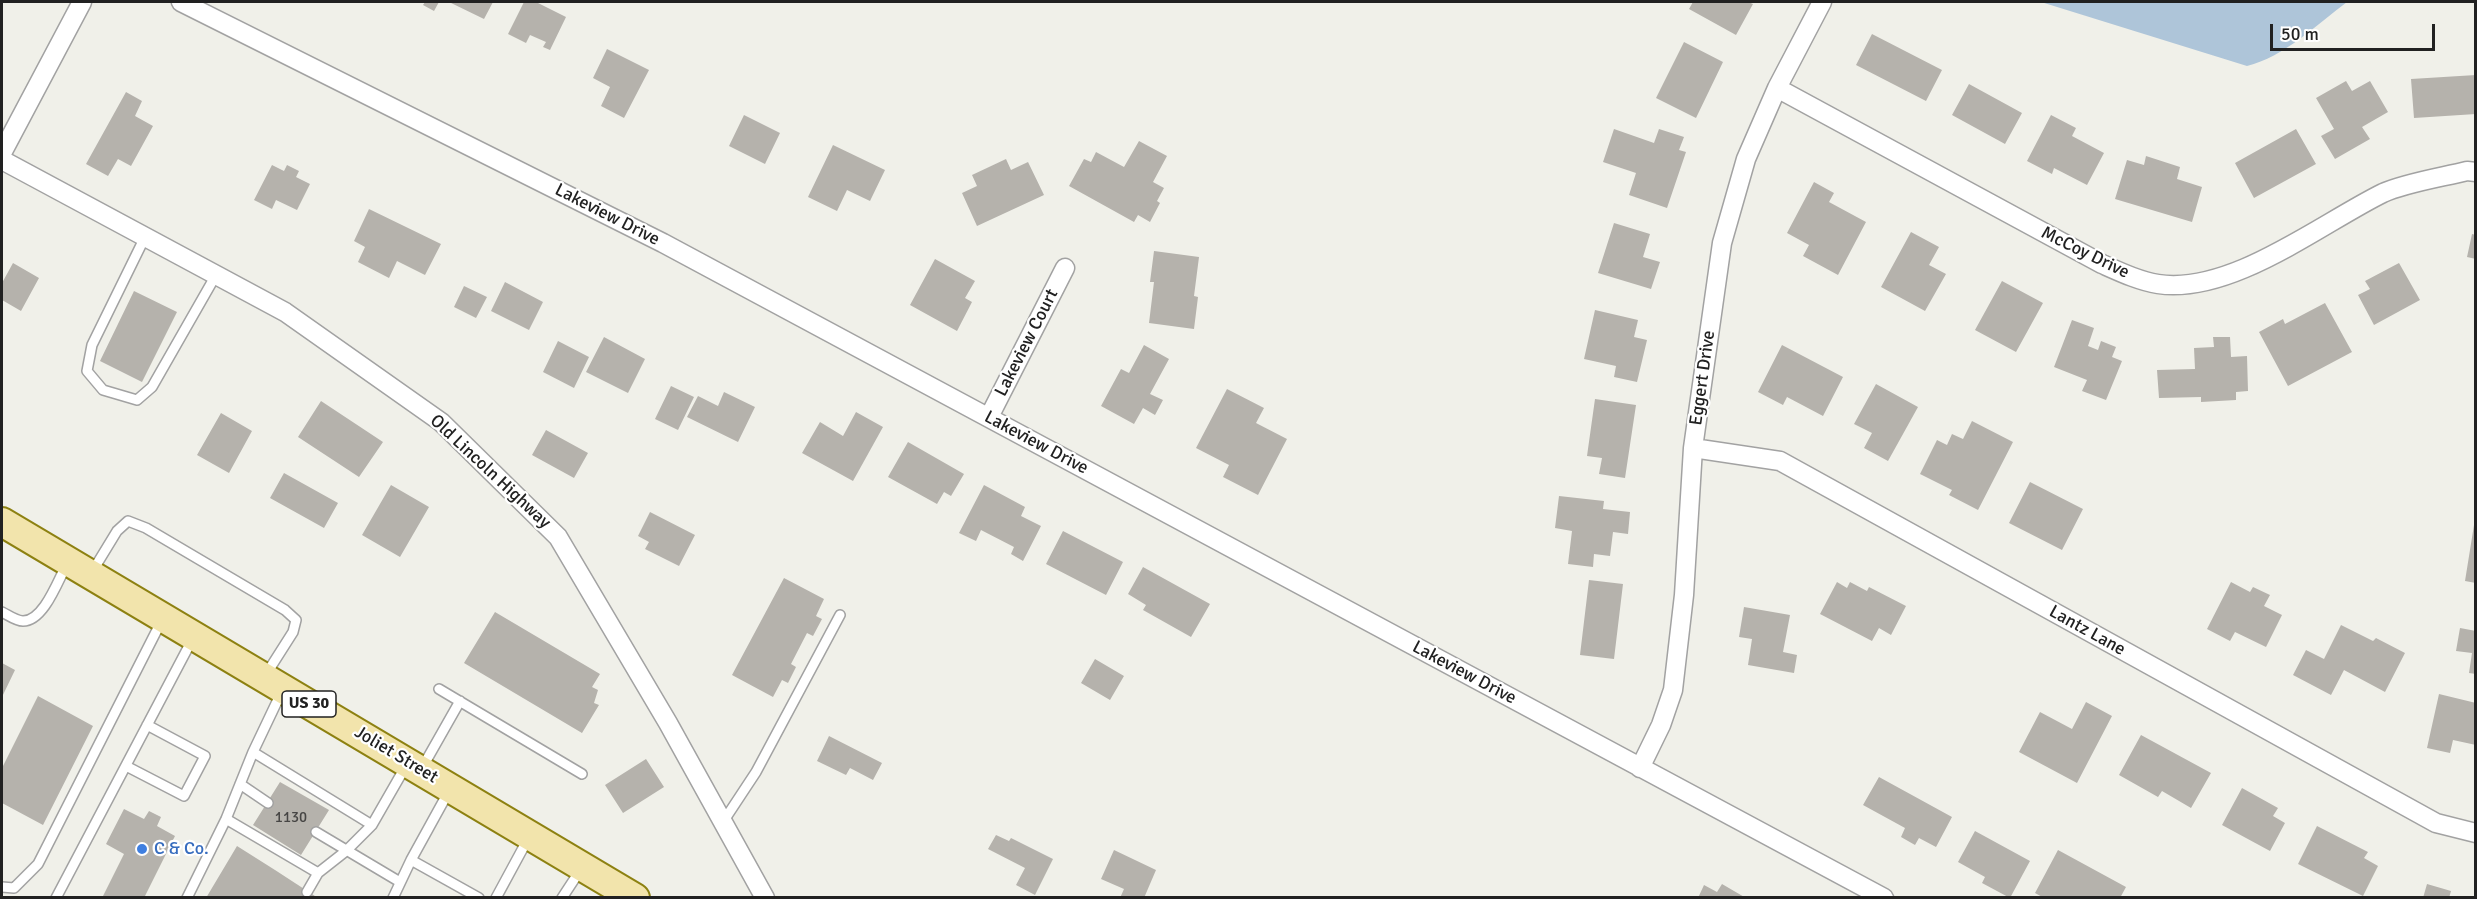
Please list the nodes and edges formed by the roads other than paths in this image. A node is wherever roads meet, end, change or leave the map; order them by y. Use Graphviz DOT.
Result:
graph roads {
  1 [pos="82,2"];
  2 [pos="181,2"];
  3 [pos="1822,2"];
  4 [pos="1777,88"];
  5 [pos="2,153"];
  6 [pos="2,160"];
  7 [pos="2475,172"];
  8 [pos="145,237"];
  9 [pos="1065,268"];
  10 [pos="216,275"];
  11 [pos="989,417"];
  12 [pos="1693,448"];
  13 [pos="2,522"];
  14 [pos="80,567"];
  15 [pos="2,612"];
  16 [pos="840,615"];
  17 [pos="164,617"];
  18 [pos="194,635"];
  19 [pos="274,683"];
  20 [pos="439,688"];
  21 [pos="460,701"];
  22 [pos="147,725"];
  23 [pos="253,753"];
  24 [pos="126,766"];
  25 [pos="414,766"];
  26 [pos="1640,768"];
  27 [pos="582,774"];
  28 [pos="240,784"];
  29 [pos="450,788"];
  30 [pos="268,803"];
  31 [pos="226,819"];
  32 [pos="723,822"];
  33 [pos="372,825"];
  34 [pos="316,832"];
  35 [pos="2475,833"];
  36 [pos="530,835"];
  37 [pos="346,851"];
  38 [pos="411,860"];
  39 [pos="582,866"];
  40 [pos="318,873"];
  41 [pos="400,882"];
  42 [pos="2,887"];
  43 [pos="307,892"];
  44 [pos="56,897"];
  45 [pos="187,897"];
  46 [pos="393,897"];
  47 [pos="479,897"];
  48 [pos="496,897"];
  49 [pos="562,897"];
  50 [pos="635,897"];
  51 [pos="765,897"];
  52 [pos="1884,897"];
  1 -- 5 [label="street"];
  2 -- 11 [label="street, Lakeview Drive"];
  3 -- 4 [label="street, Eggert Drive"];
  4 -- 7 [label="street, McCoy Drive"];
  4 -- 12 [label="street, Eggert Drive"];
  6 -- 8 [label="street, Old Lincoln Highway"];
  8 -- 10 [label="street, Old Lincoln Highway"];
  8 -- 10 [label="lane"];
  9 -- 11 [label="street, Lakeview Court"];
  10 -- 32 [label="street, Old Lincoln Highway"];
  11 -- 26 [label="street, Lakeview Drive"];
  12 -- 26 [label="street, Eggert Drive"];
  12 -- 35 [label="street, Lantz Lane"];
  13 -- 14 [label="main road, Joliet Street / US 30"];
  14 -- 15 [label="lane"];
  14 -- 17 [label="main road, Joliet Street / US 30"];
  14 -- 19 [label="lane"];
  16 -- 32 [label="lane"];
  17 -- 18 [label="main road, Joliet Street / US 30"];
  17 -- 42 [label="lane"];
  18 -- 19 [label="main road, Joliet Street / US 30"];
  18 -- 22 [label="lane"];
  19 -- 23 [label="lane"];
  19 -- 25 [label="main road, Joliet Street / US 30"];
  20 -- 21 [label="lane"];
  21 -- 25 [label="lane"];
  21 -- 27 [label="lane"];
  22 -- 24 [label="lane"];
  22 -- 24 [label="lane"];
  23 -- 28 [label="lane"];
  23 -- 33 [label="lane"];
  24 -- 44 [label="lane"];
  25 -- 29 [label="main road, Joliet Street / US 30"];
  25 -- 33 [label="lane"];
  26 -- 52 [label="street, Lakeview Drive"];
  28 -- 30 [label="lane"];
  28 -- 31 [label="lane"];
  29 -- 36 [label="main road, Joliet Street / US 30"];
  29 -- 38 [label="lane"];
  31 -- 40 [label="lane"];
  31 -- 45 [label="lane"];
  32 -- 51 [label="street, Old Lincoln Highway"];
  33 -- 37 [label="lane"];
  34 -- 37 [label="lane"];
  36 -- 39 [label="main road, Joliet Street / US 30"];
  36 -- 48 [label="lane"];
  37 -- 40 [label="lane"];
  37 -- 41 [label="lane"];
  38 -- 41 [label="lane"];
  38 -- 47 [label="lane"];
  39 -- 49 [label="lane"];
  39 -- 50 [label="main road, Joliet Street / US 30"];
  40 -- 43 [label="lane"];
  41 -- 46 [label="lane"];
}
